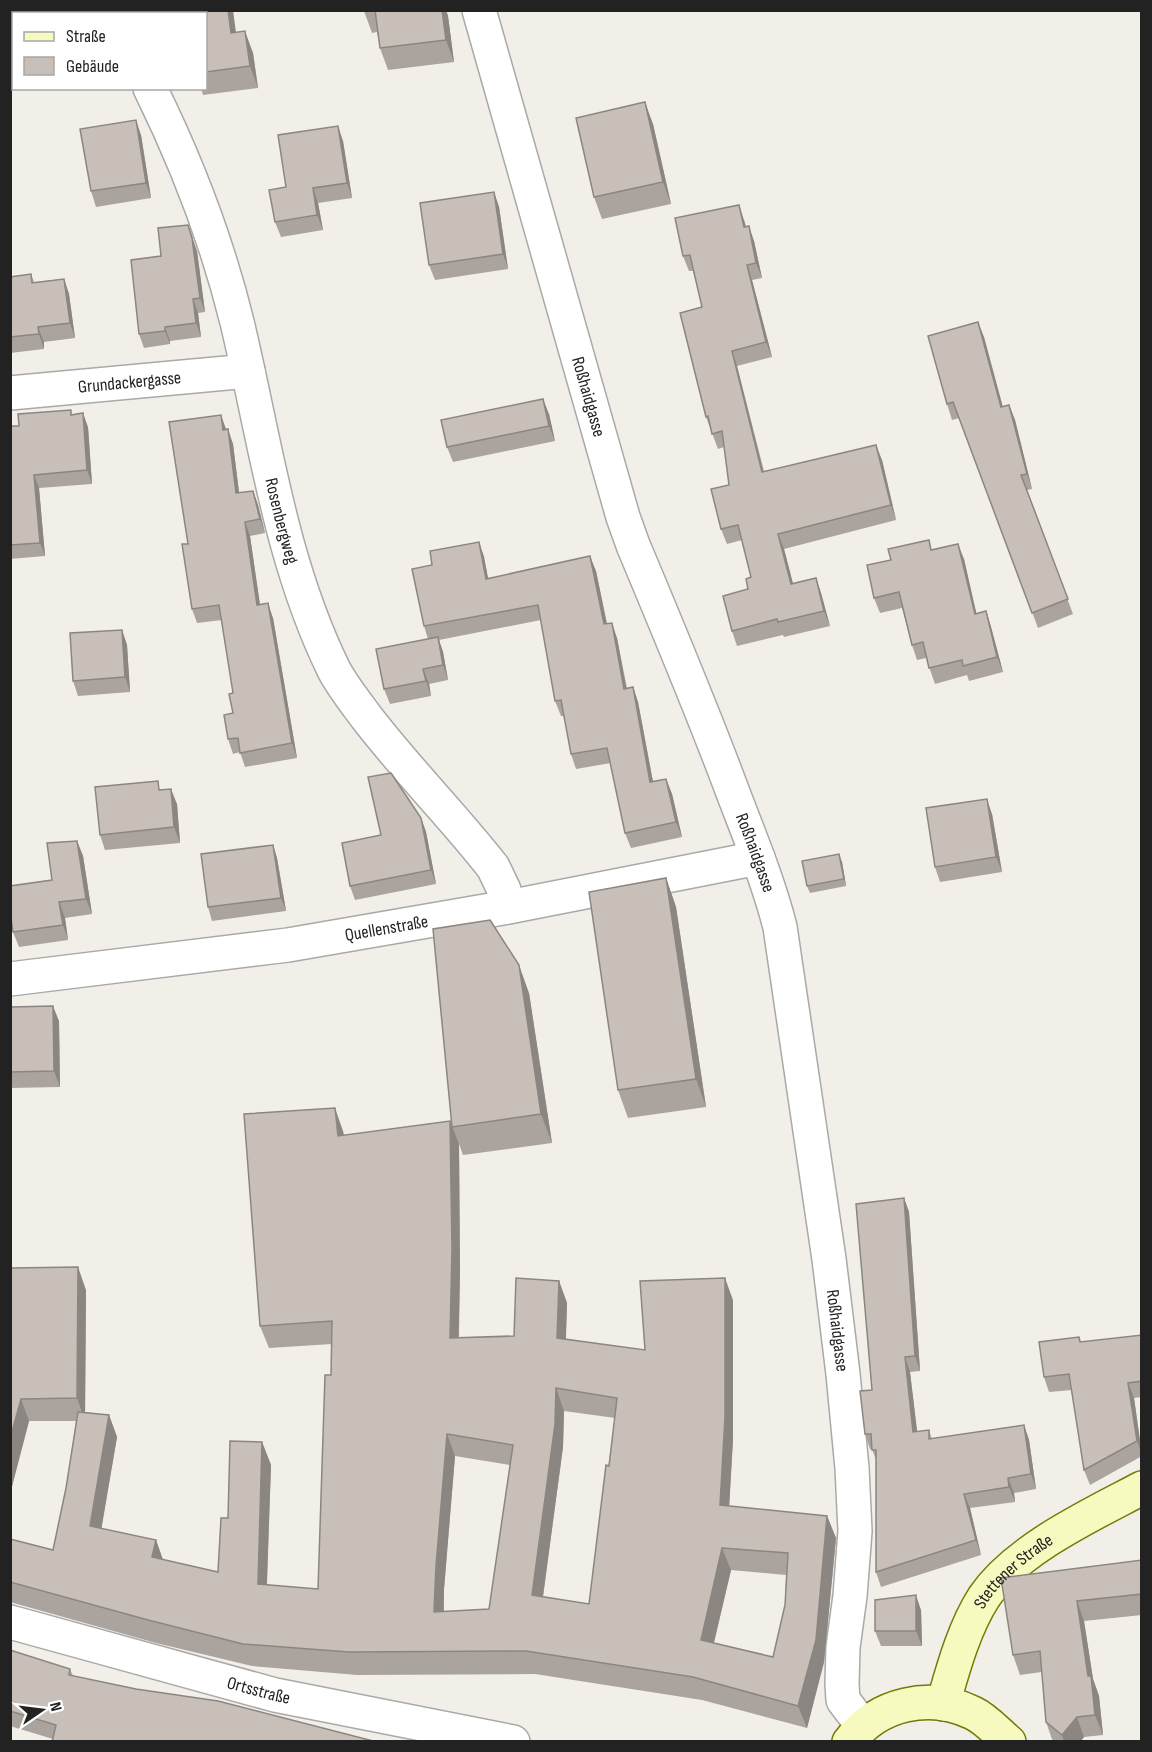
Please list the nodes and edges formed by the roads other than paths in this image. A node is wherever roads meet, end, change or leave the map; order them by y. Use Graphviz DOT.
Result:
graph roads {
  1 [pos="479,10"];
  2 [pos="151,90"];
  3 [pos="248,371"];
  4 [pos="10,393"];
  5 [pos="758,858"];
  6 [pos="508,907"];
  7 [pos="10,979"];
  8 [pos="1142,1488"];
  9 [pos="10,1622"];
  10 [pos="944,1704"];
  11 [pos="856,1733"];
  12 [pos="513,1742"];
  13 [pos="1009,1742"];
  1 -- 5 [label="street, Roßhaidgasse"];
  2 -- 3 [label="street, Rosenbergweg"];
  3 -- 4 [label="street, Grundackergasse"];
  3 -- 6 [label="street, Rosenbergweg"];
  5 -- 6 [label="street, Quellenstraße"];
  5 -- 11 [label="street, Roßhaidgasse"];
  6 -- 7 [label="street, Quellenstraße"];
  8 -- 10 [label="street, Stettener Straße"];
  9 -- 12 [label="street, Ortsstraße"];
  10 -- 11 [label="street"];
  10 -- 13 [label="street"];
}
